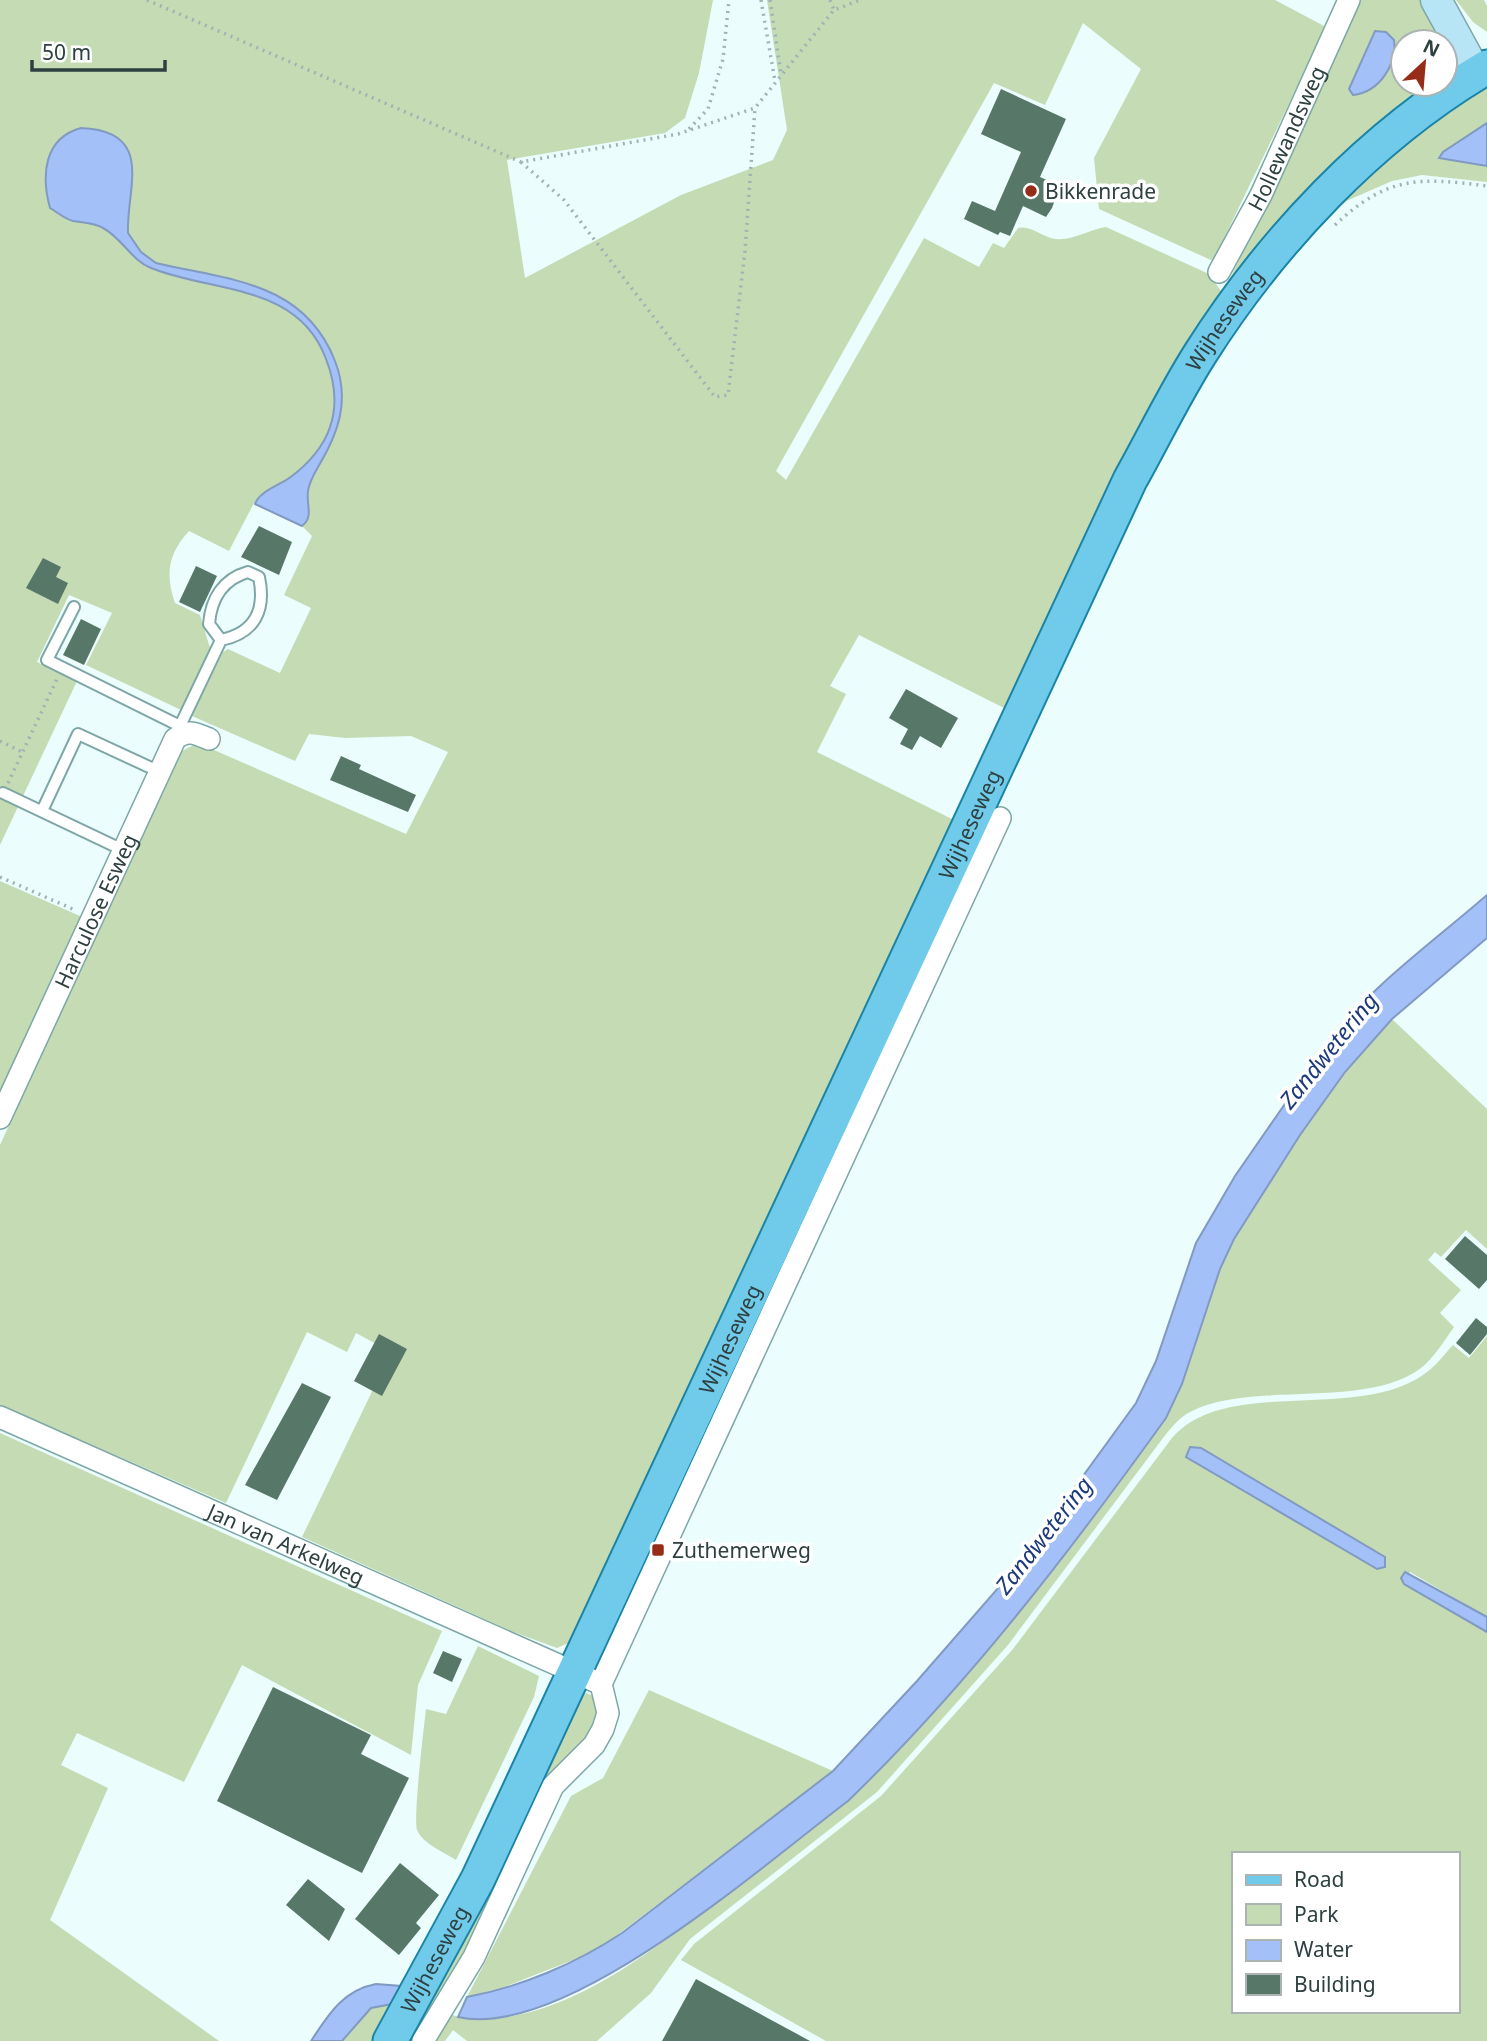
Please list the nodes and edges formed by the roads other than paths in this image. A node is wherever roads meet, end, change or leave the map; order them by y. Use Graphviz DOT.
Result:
graph roads {
  1 [pos="1349,0"];
  2 [pos="1436,0"];
  3 [pos="1482,70"];
  4 [pos="1219,272"];
  5 [pos="74,607"];
  6 [pos="221,640"];
  7 [pos="181,730"];
  8 [pos="209,739"];
  9 [pos="160,772"];
  10 [pos="3,793"];
  11 [pos="42,811"];
  12 [pos="1000,818"];
  13 [pos="123,850"];
  14 [pos="0,1118"];
  15 [pos="0,1417"];
  16 [pos="587,1678"];
  17 [pos="491,1886"];
  18 [pos="390,2041"];
  19 [pos="423,2041"];
  1 -- 4 [label="street, Hollewandsweg"];
  2 -- 3 [label="main road"];
  3 -- 16 [label="main road, Wijheseweg"];
  5 -- 7 [label="lane"];
  6 -- 6 [label="lane"];
  6 -- 7 [label="lane"];
  7 -- 8 [label="street"];
  7 -- 9 [label="street, Harculose Esweg"];
  9 -- 11 [label="lane"];
  9 -- 13 [label="street, Harculose Esweg"];
  10 -- 11 [label="lane"];
  11 -- 13 [label="lane"];
  12 -- 16 [label="street, Wijheseweg"];
  13 -- 14 [label="street, Harculose Esweg"];
  15 -- 16 [label="street, Jan van Arkelweg"];
  16 -- 17 [label="main road, Wijheseweg"];
  16 -- 17 [label="street, Wijheseweg"];
  17 -- 18 [label="main road, Wijheseweg"];
  17 -- 19 [label="street, Wijheseweg"];
}
